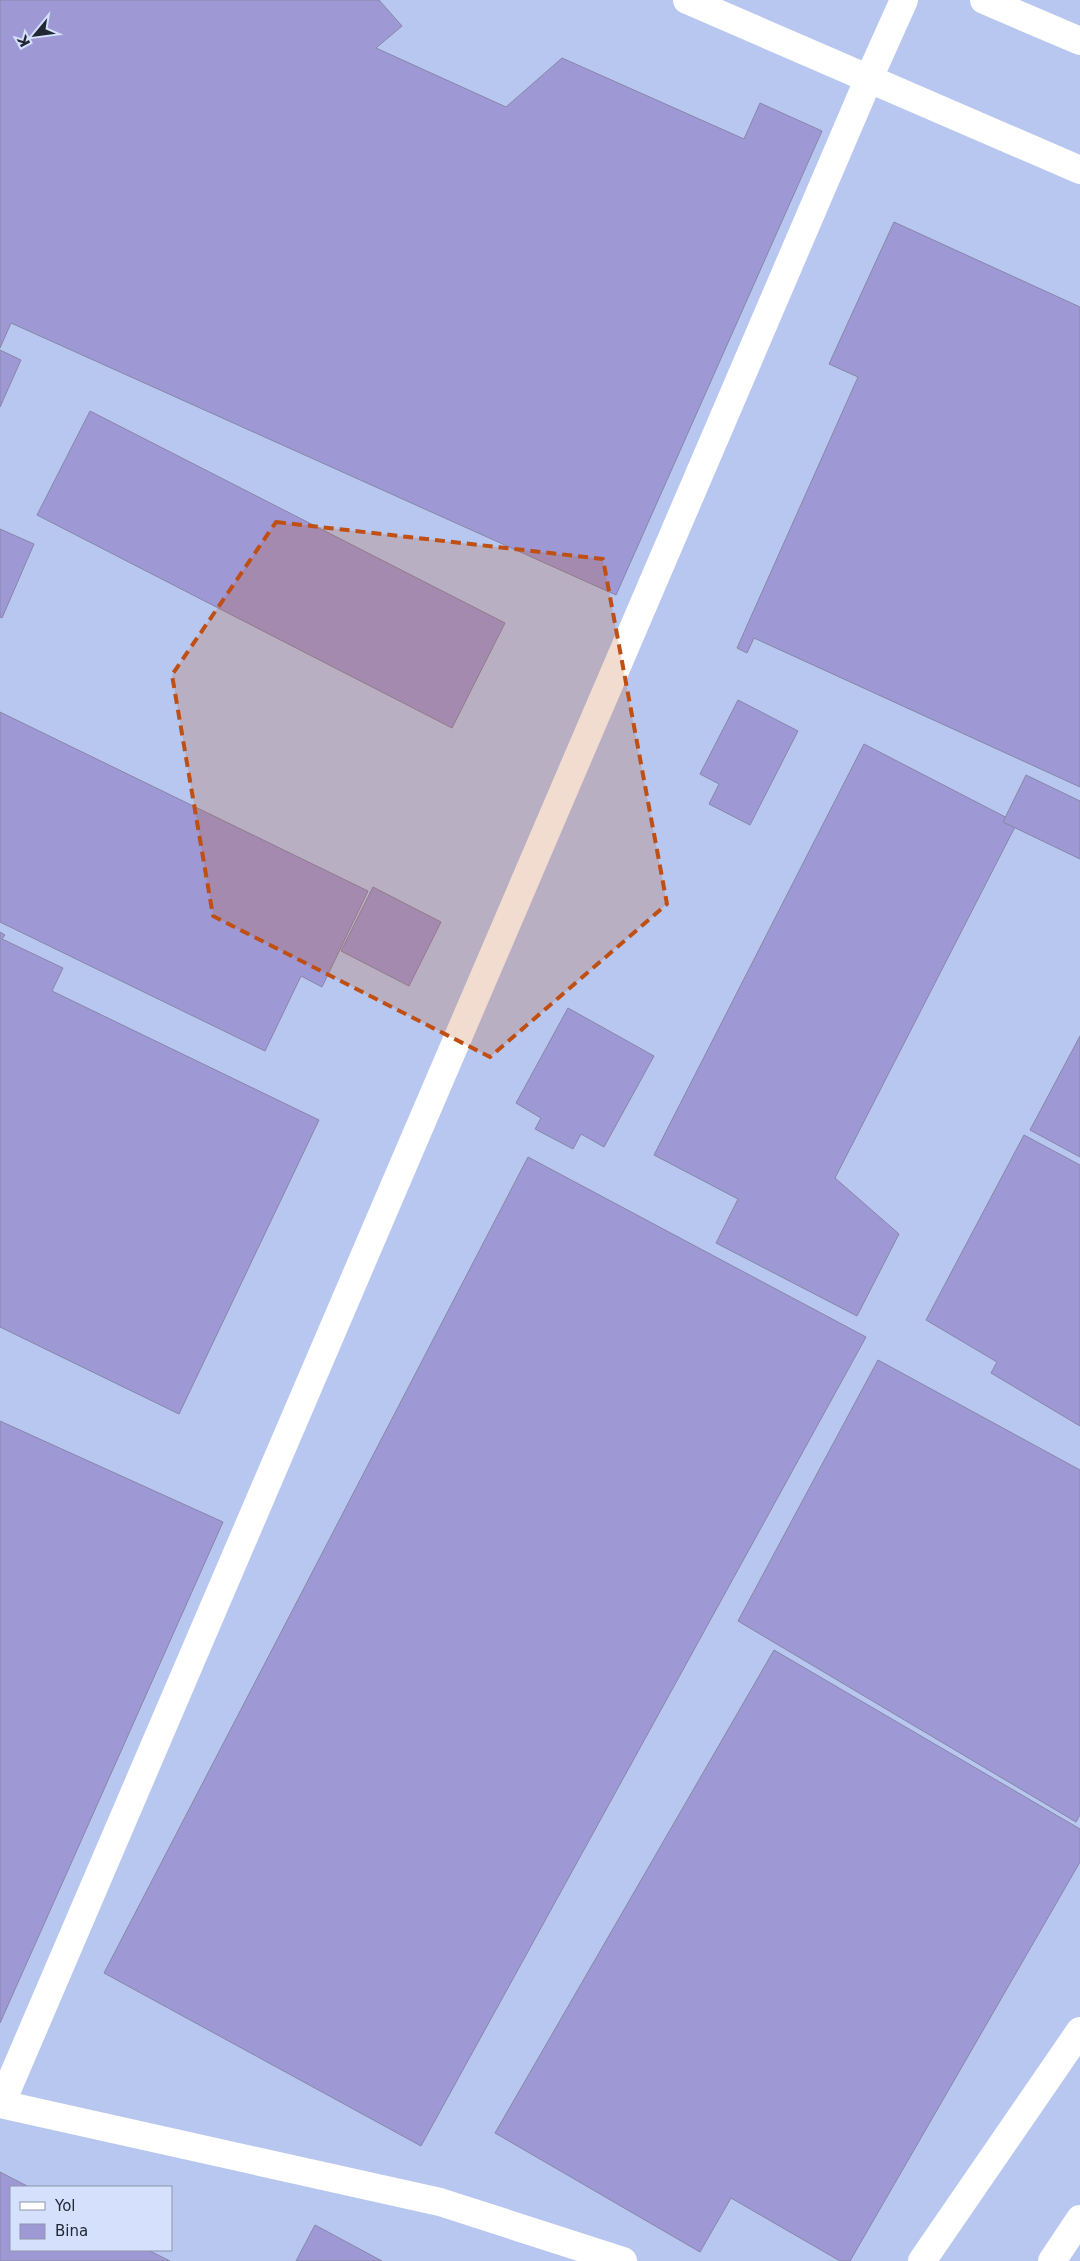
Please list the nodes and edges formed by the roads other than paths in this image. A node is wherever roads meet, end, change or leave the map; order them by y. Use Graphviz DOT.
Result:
graph roads {
  1 [pos="687,0"];
  2 [pos="904,0"];
  3 [pos="984,0"];
  4 [pos="1080,41"];
  5 [pos="870,78"];
  6 [pos="1080,170"];
  7 [pos="1080,2031"];
  8 [pos="0,2104"];
  9 [pos="1080,2219"];
  10 [pos="623,2261"];
  11 [pos="922,2261"];
  12 [pos="1052,2261"];
  1 -- 5 [label="street"];
  2 -- 5 [label="street"];
  3 -- 4 [label="street"];
  5 -- 6 [label="street"];
  5 -- 8 [label="street"];
  7 -- 11 [label="street"];
  8 -- 10 [label="street"];
  9 -- 12 [label="street"];
}
